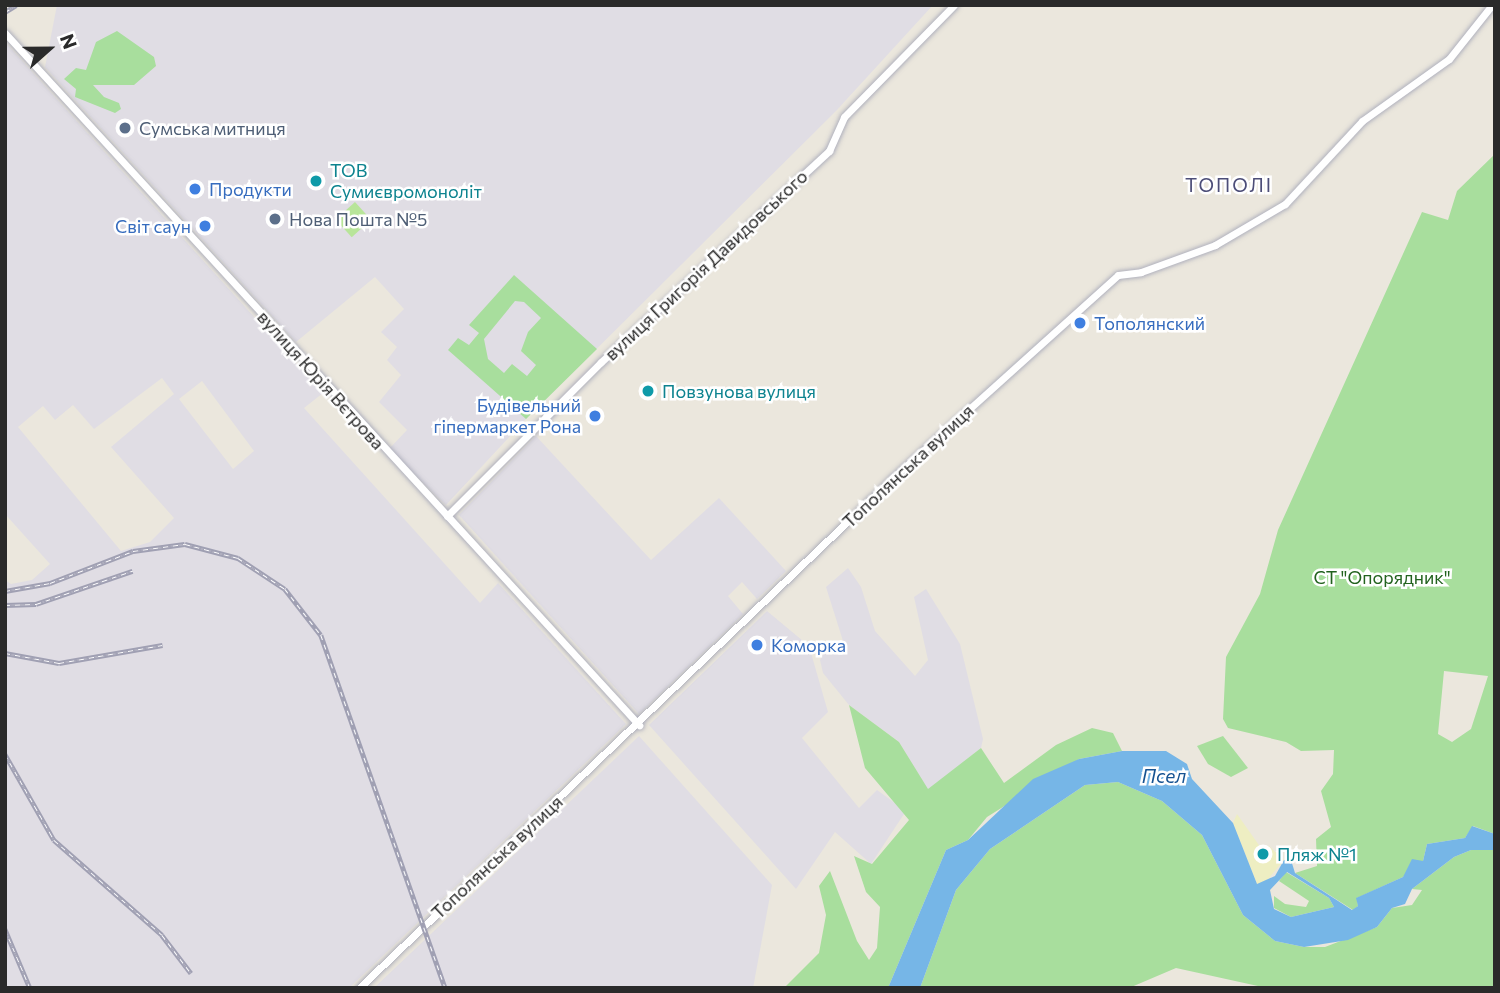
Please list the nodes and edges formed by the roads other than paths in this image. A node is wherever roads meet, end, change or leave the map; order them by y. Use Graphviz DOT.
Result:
graph roads {
  1 [pos="954,5"];
  2 [pos="1492,5"];
  3 [pos="5,33"];
  4 [pos="447,516"];
  5 [pos="639,725"];
  6 [pos="359,988"];
  1 -- 4 [label="street, вулиця Григорія Давидовського"];
  2 -- 5 [label="street, Тополянська вулиця"];
  3 -- 4 [label="street, вулиця Юрія Вєтрова"];
  4 -- 5 [label="street, вулиця Юрія Вєтрова"];
  5 -- 6 [label="street, Тополянська вулиця"];
}
